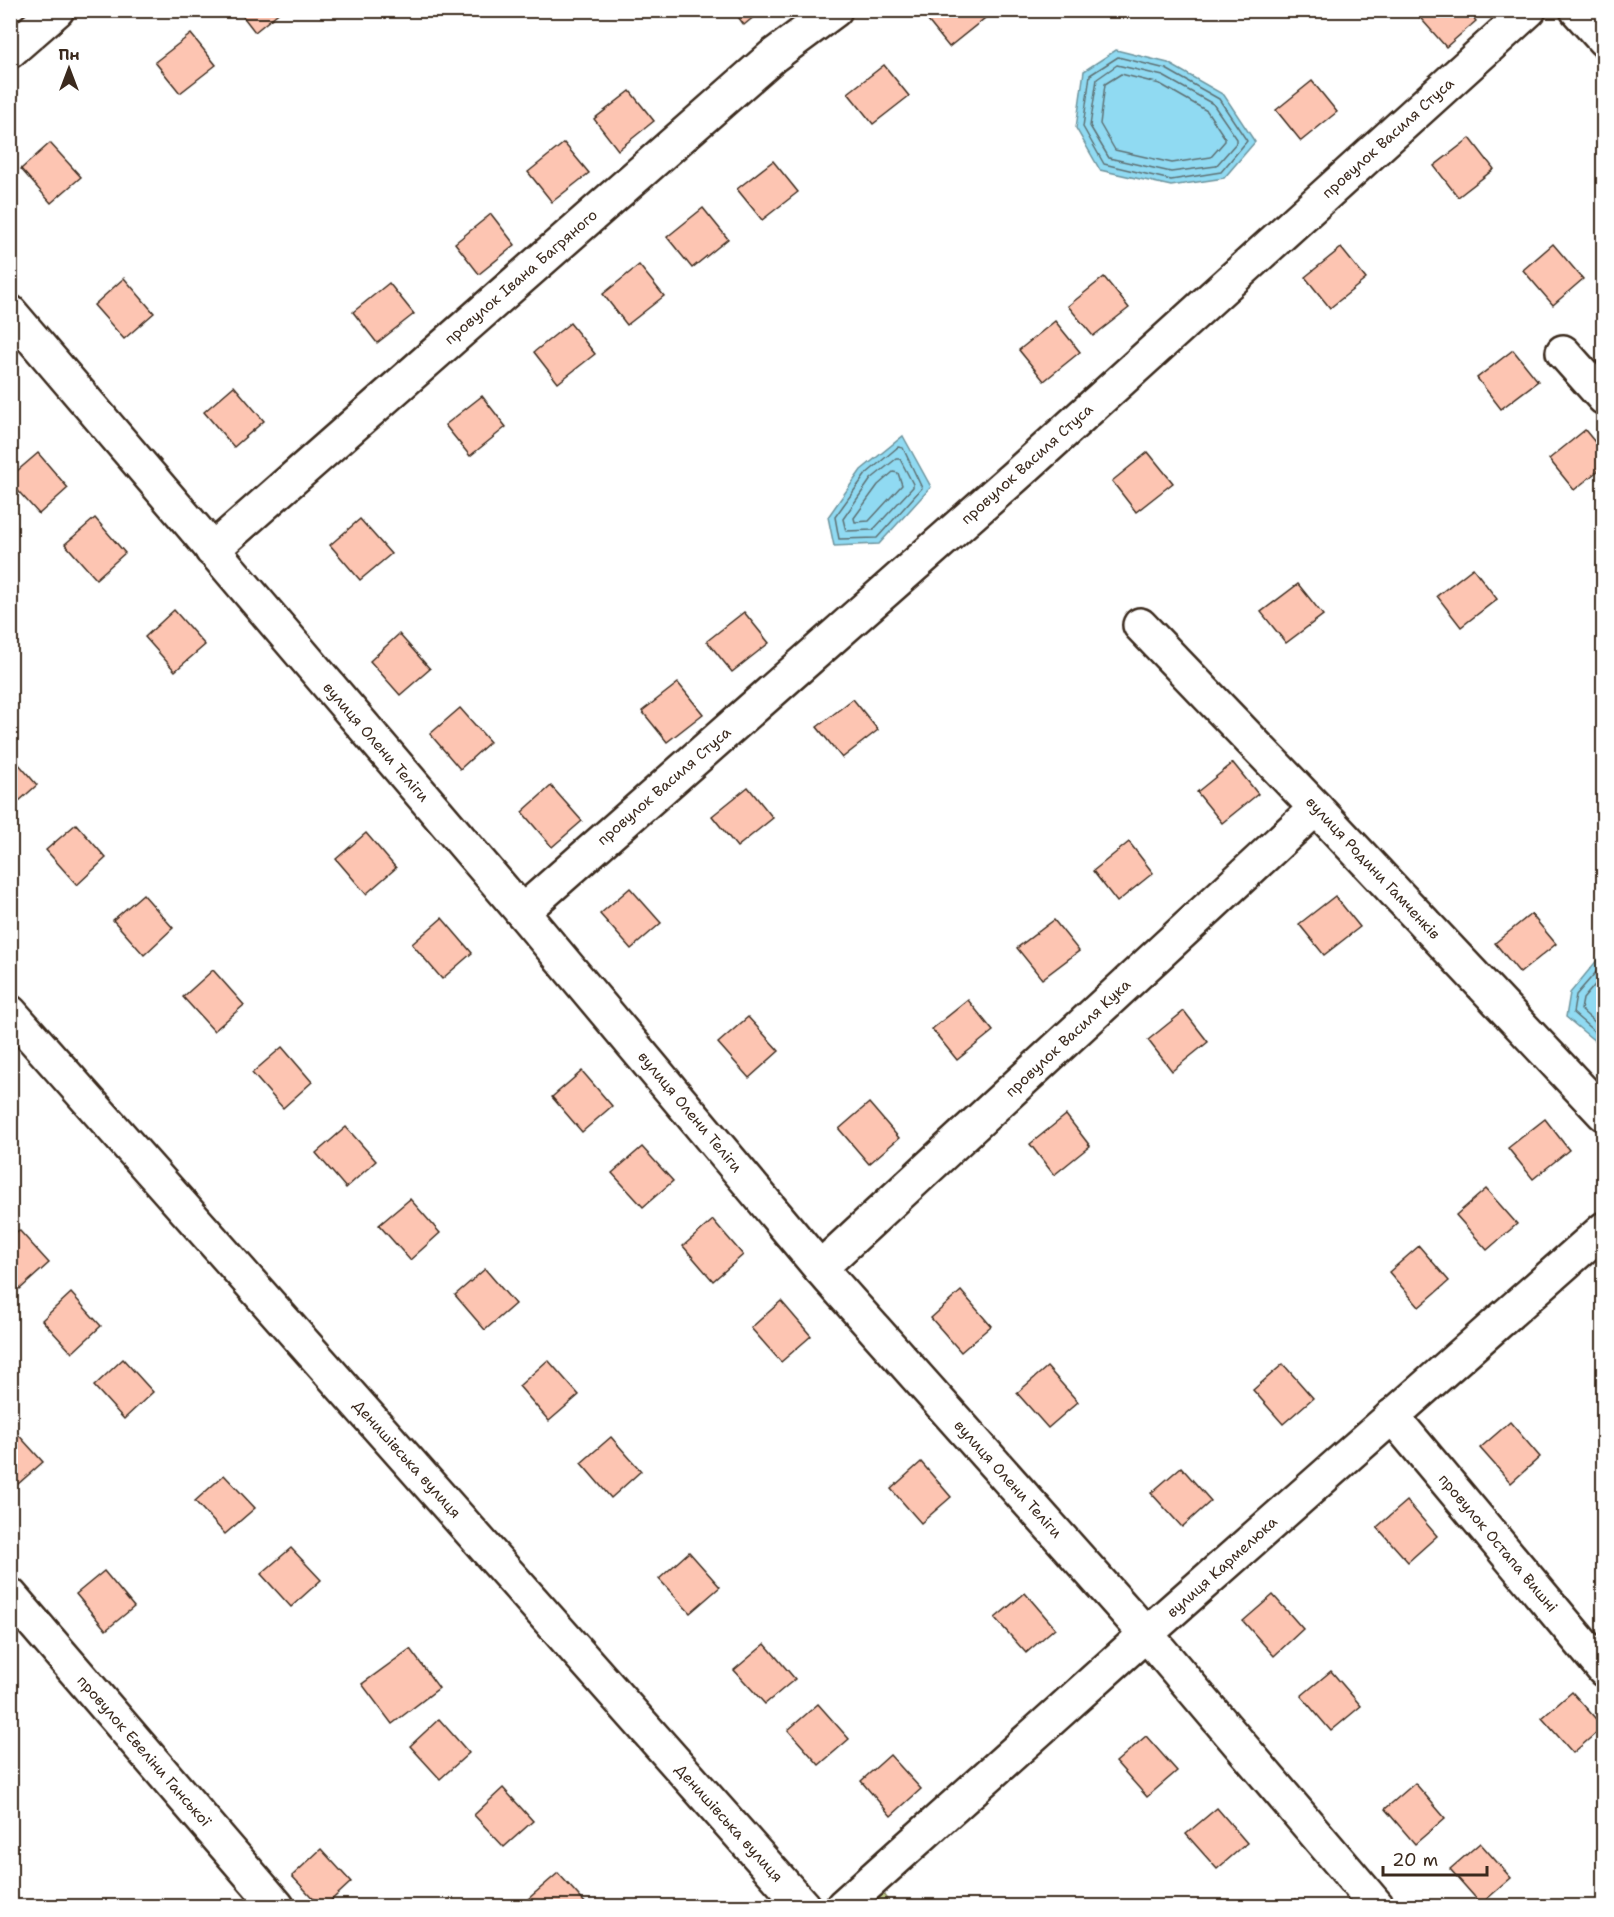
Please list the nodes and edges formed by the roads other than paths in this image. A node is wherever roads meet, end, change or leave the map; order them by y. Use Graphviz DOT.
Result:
graph roads {
  1 [pos="57,10"];
  2 [pos="835,10"];
  3 [pos="1529,10"];
  4 [pos="1577,10"];
  5 [pos="1604,40"];
  6 [pos="10,51"];
  7 [pos="10,312"];
  8 [pos="1563,352"];
  9 [pos="1604,398"];
  10 [pos="212,550"];
  11 [pos="1140,625"];
  12 [pos="1316,808"];
  13 [pos="522,912"];
  14 [pos="10,1012"];
  15 [pos="1604,1114"];
  16 [pos="1604,1229"];
  17 [pos="820,1268"];
  18 [pos="1392,1416"];
  19 [pos="10,1595"];
  20 [pos="1146,1634"];
  21 [pos="1604,1670"];
  22 [pos="277,1906"];
  23 [pos="803,1906"];
  24 [pos="843,1906"];
  25 [pos="1377,1906"];
  1 -- 6 [label="street"];
  2 -- 10 [label="street, провулок Івана Багряного"];
  3 -- 13 [label="street, провулок Василя Стуса"];
  4 -- 5 [label="street"];
  7 -- 10 [label="street, вулиця Олени Теліги"];
  8 -- 9 [label="street"];
  10 -- 13 [label="street, вулиця Олени Теліги"];
  11 -- 12 [label="street, вулиця Родини Гамченків"];
  12 -- 15 [label="street, вулиця Родини Гамченків"];
  12 -- 17 [label="street, провулок Василя Кука"];
  13 -- 17 [label="street, вулиця Олени Теліги"];
  14 -- 23 [label="street, Денишівська вулиця"];
  16 -- 18 [label="street, вулиця Кармелюка"];
  17 -- 20 [label="street, вулиця Олени Теліги"];
  18 -- 20 [label="street, вулиця Кармелюка"];
  18 -- 21 [label="street, провулок Остапа Вишні"];
  19 -- 22 [label="street, провулок Евеліни Ганської"];
  20 -- 24 [label="street, вулиця Кармелюка"];
  20 -- 25 [label="street, вулиця Олени Теліги"];
}
